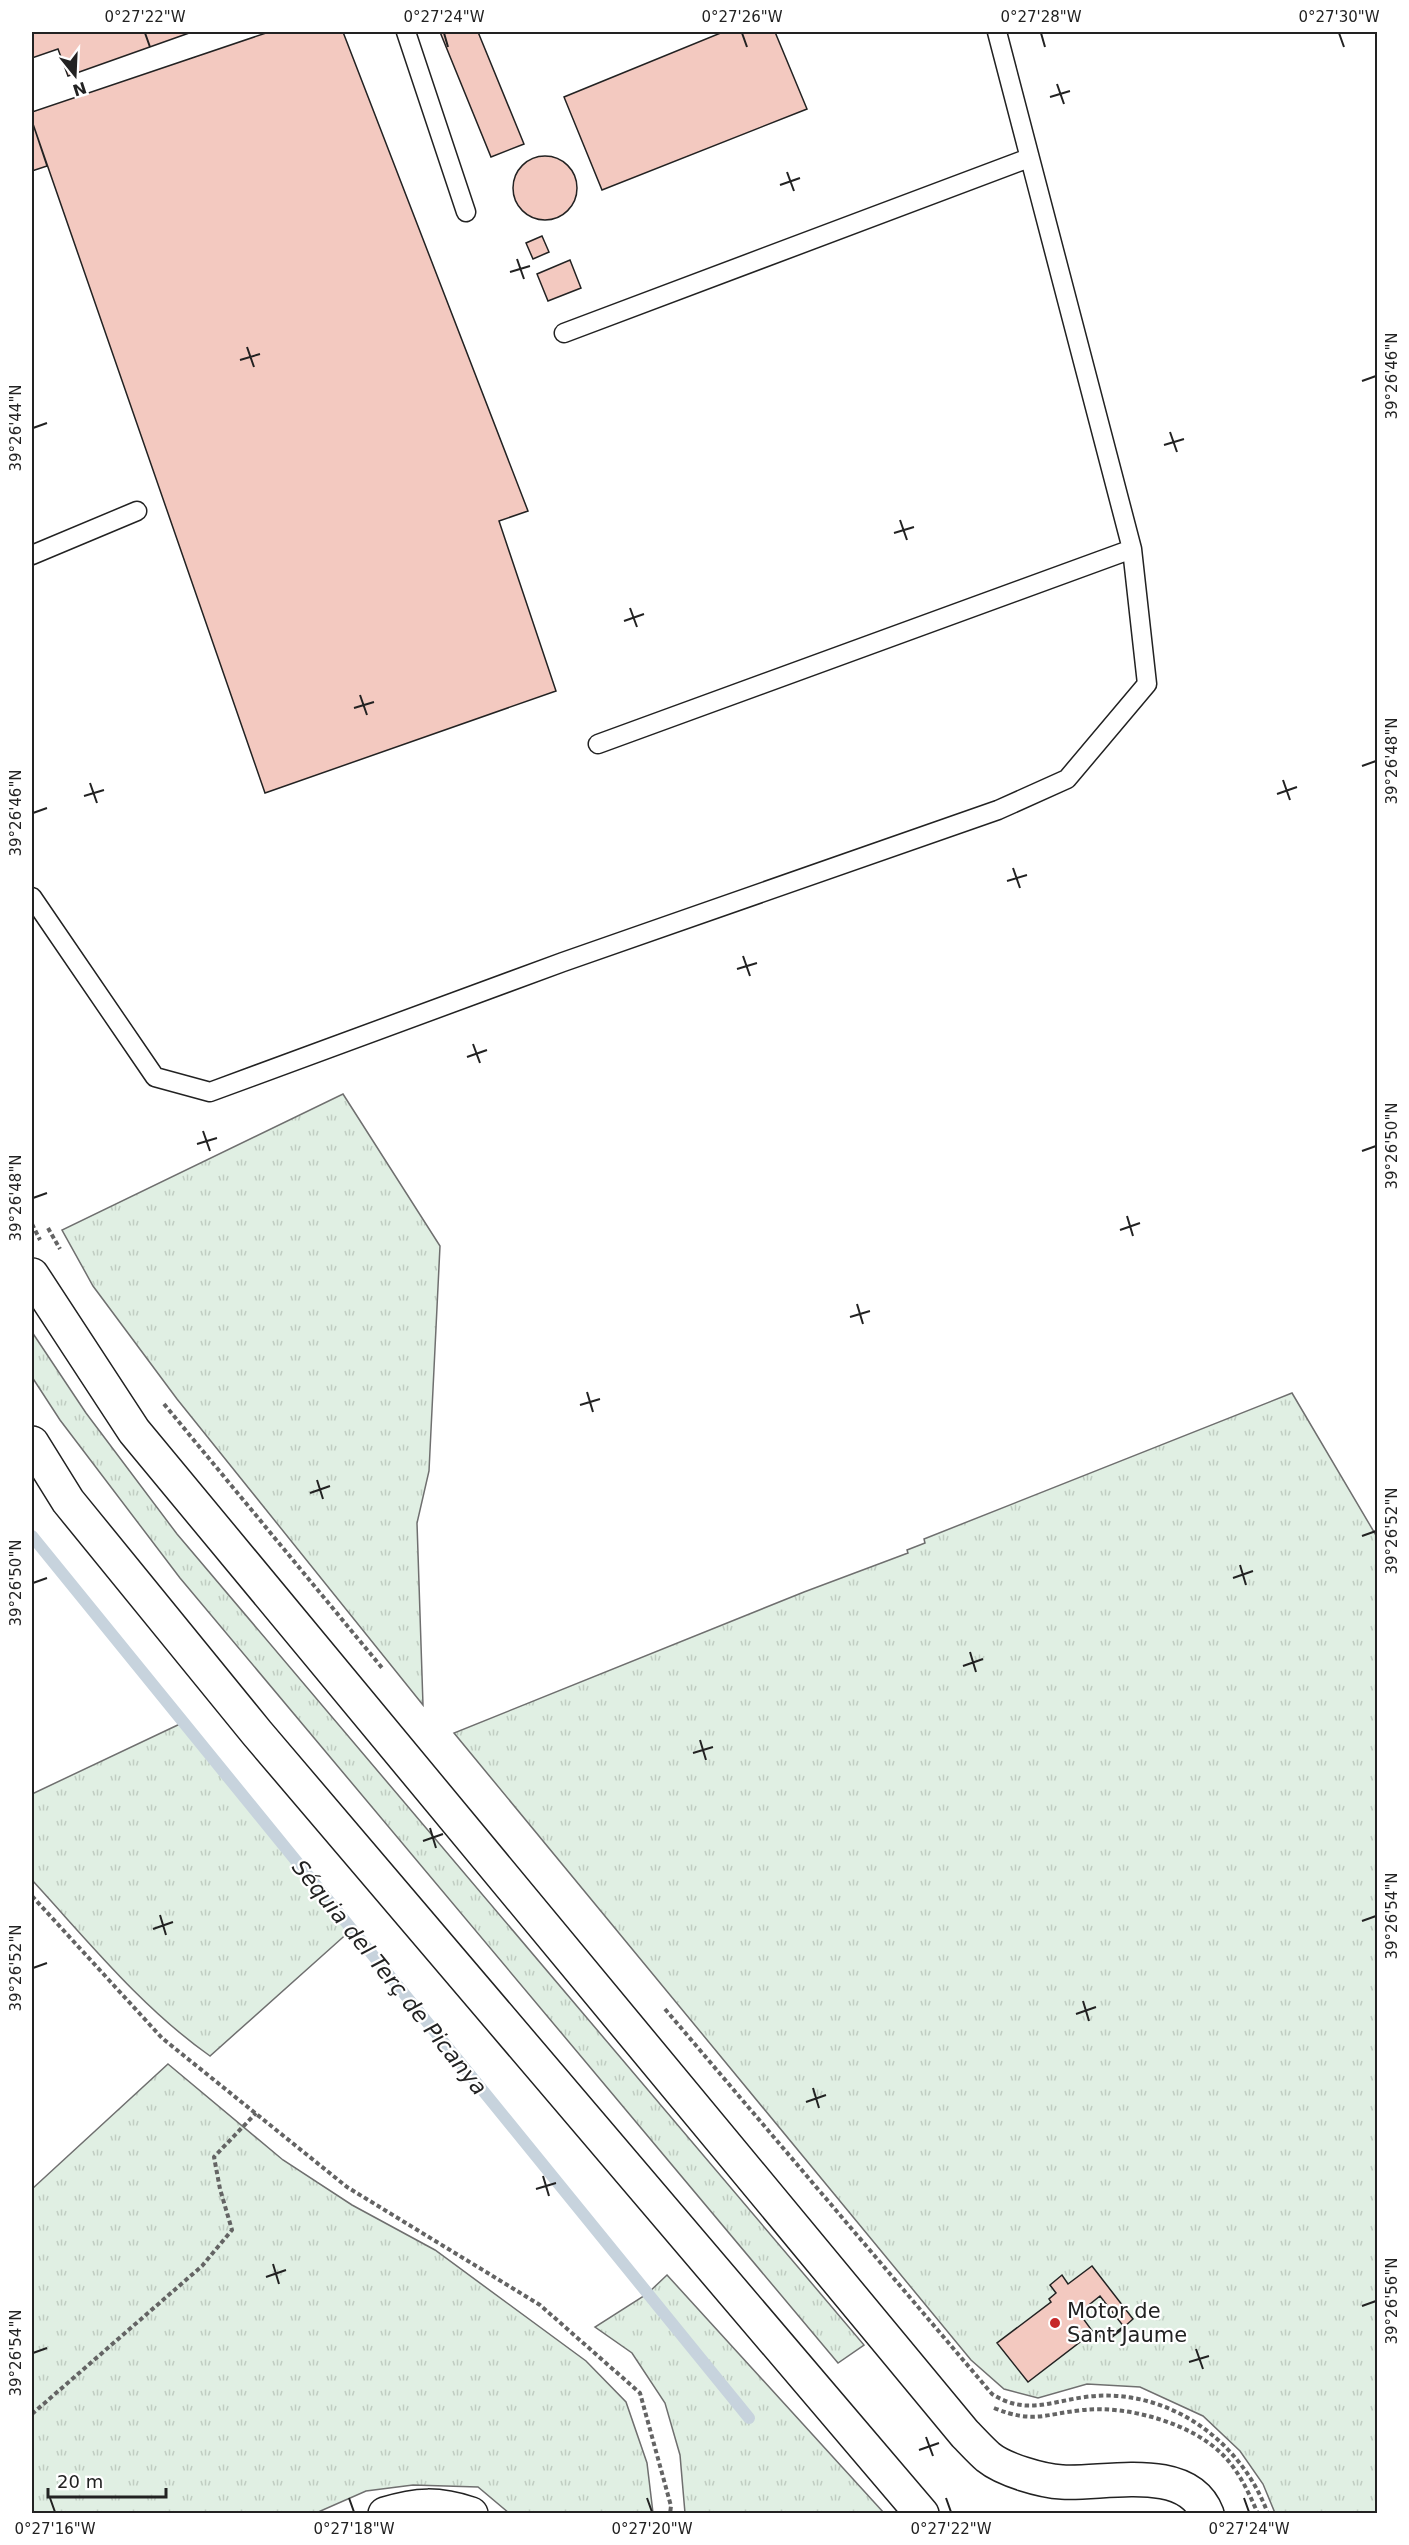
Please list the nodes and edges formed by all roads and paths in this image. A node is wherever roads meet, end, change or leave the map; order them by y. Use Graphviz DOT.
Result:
graph roads {
  1 [pos="406,32"];
  2 [pos="997,32"];
  3 [pos="1029,158"];
  4 [pos="466,212"];
  5 [pos="564,333"];
  6 [pos="137,511"];
  7 [pos="1132,549"];
  8 [pos="32,555"];
  9 [pos="597,744"];
  10 [pos="32,897"];
  11 [pos="32,1224"];
  12 [pos="48,1228"];
  13 [pos="41,1242"];
  14 [pos="66,1259"];
  15 [pos="32,1275"];
  16 [pos="158,1397"];
  17 [pos="32,1443"];
  18 [pos="385,1671"];
  19 [pos="32,1896"];
  20 [pos="660,2002"];
  21 [pos="256,2113"];
  22 [pos="985,2404"];
  23 [pos="32,2414"];
  24 [pos="385,2514"];
  25 [pos="471,2514"];
  26 [pos="670,2514"];
  27 [pos="922,2514"];
  28 [pos="1207,2514"];
  29 [pos="1258,2514"];
  30 [pos="1268,2514"];
  1 -- 4 [label="lane"];
  2 -- 3 [label="lane"];
  3 -- 5 [label="lane"];
  3 -- 7 [label="lane"];
  6 -- 8 [label="lane"];
  7 -- 9 [label="lane"];
  7 -- 10 [label="lane"];
  11 -- 13 [label="path"];
  12 -- 14 [label="path"];
  15 -- 28 [label="street"];
  16 -- 18 [label="path"];
  17 -- 27 [label="street"];
  19 -- 21 [label="path"];
  20 -- 30 [label="path"];
  21 -- 23 [label="path"];
  21 -- 26 [label="path"];
  22 -- 29 [label="path"];
  24 -- 25 [label="street"];
}
